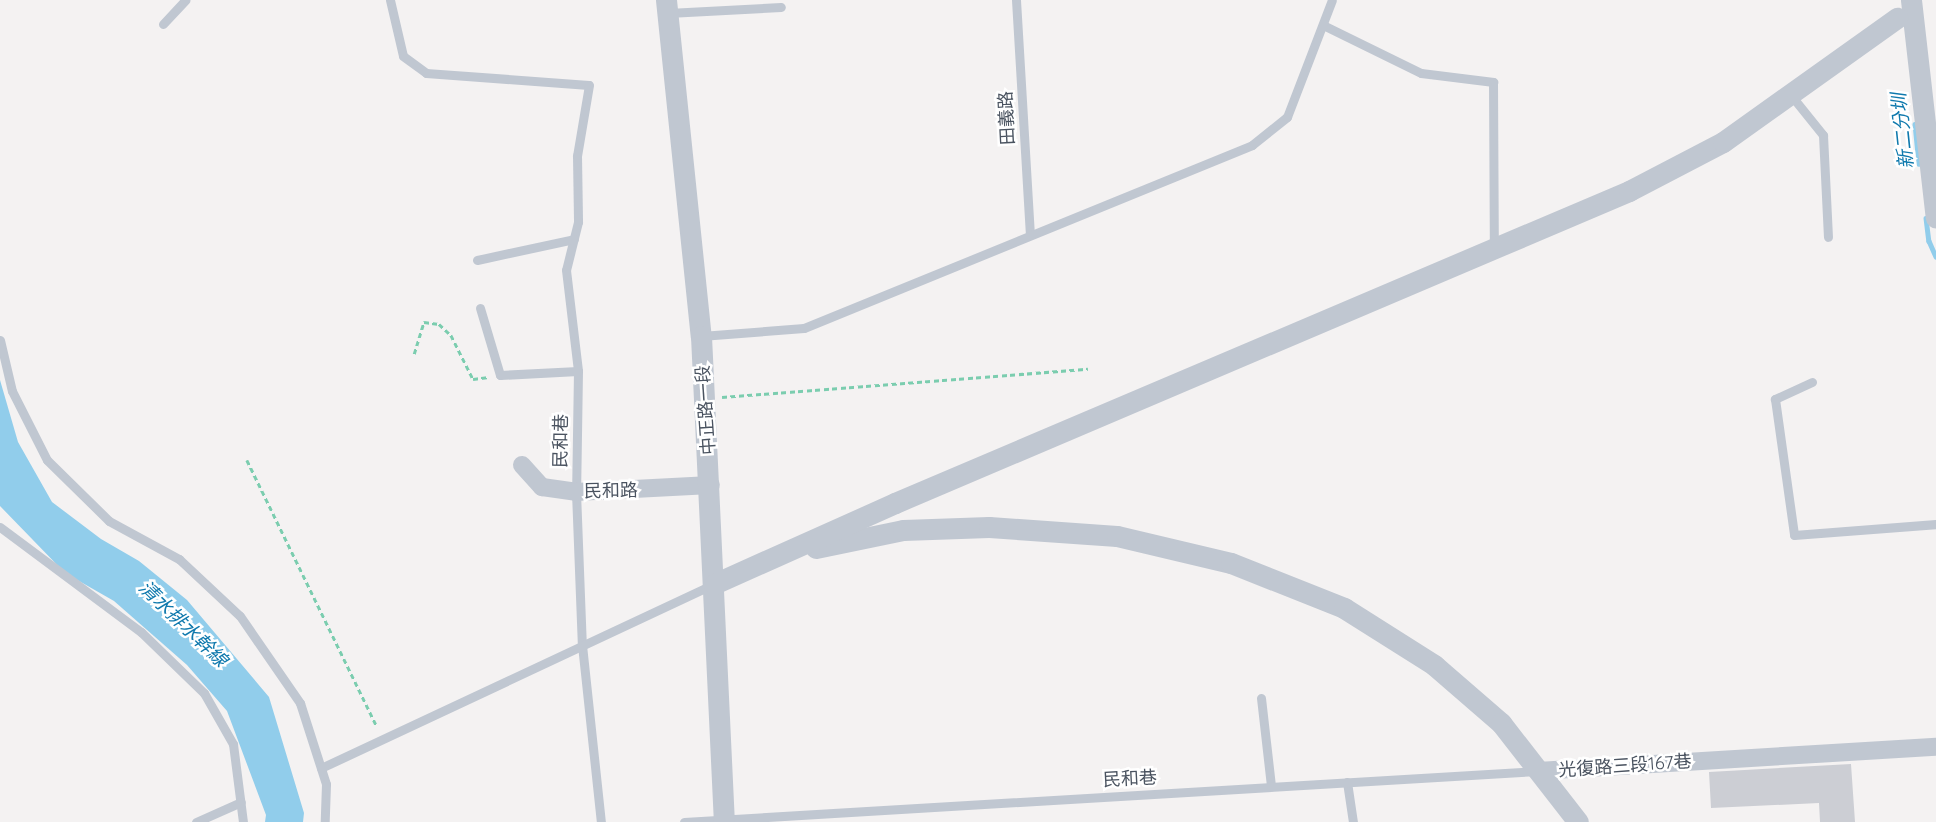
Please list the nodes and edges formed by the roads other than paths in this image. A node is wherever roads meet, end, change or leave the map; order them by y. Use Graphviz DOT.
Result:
graph roads {
  1 [pos="185,0"];
  2 [pos="390,0"];
  3 [pos="1016,0"];
  4 [pos="1332,0"];
  5 [pos="667,6"];
  6 [pos="780,7"];
  7 [pos="1910,7"];
  8 [pos="163,24"];
  9 [pos="1323,25"];
  10 [pos="1929,91"];
  11 [pos="1790,94"];
  12 [pos="1936,218"];
  13 [pos="1030,234"];
  14 [pos="1828,237"];
  15 [pos="574,239"];
  16 [pos="1494,250"];
  17 [pos="477,260"];
  18 [pos="480,308"];
  19 [pos="701,336"];
  20 [pos="0,340"];
  21 [pos="578,372"];
  22 [pos="1812,382"];
  23 [pos="522,465"];
  24 [pos="710,485"];
  25 [pos="576,492"];
  26 [pos="895,503"];
  27 [pos="1936,524"];
  28 [pos="0,527"];
  29 [pos="903,530"];
  30 [pos="760,562"];
  31 [pos="715,584"];
  32 [pos="582,645"];
  33 [pos="1261,698"];
  34 [pos="1936,747"];
  35 [pos="320,768"];
  36 [pos="1538,771"];
  37 [pos="1347,782"];
  38 [pos="1271,786"];
  39 [pos="241,802"];
  40 [pos="724,820"];
  41 [pos="196,822"];
  42 [pos="243,822"];
  43 [pos="324,822"];
  44 [pos="601,822"];
  45 [pos="684,822"];
  46 [pos="1353,822"];
  47 [pos="1578,822"];
  1 -- 8 [label="lane"];
  2 -- 15 [label="lane, 民和巷"];
  3 -- 13 [label="lane, 田義路"];
  4 -- 9 [label="lane"];
  5 -- 6 [label="lane"];
  5 -- 19 [label="street, 中正路一段"];
  7 -- 10 [label="street"];
  7 -- 11 [label="street"];
  9 -- 13 [label="lane"];
  9 -- 16 [label="lane"];
  10 -- 12 [label="street"];
  11 -- 14 [label="lane"];
  11 -- 16 [label="street"];
  13 -- 19 [label="lane"];
  15 -- 17 [label="lane"];
  15 -- 21 [label="lane, 民和巷"];
  16 -- 26 [label="street"];
  18 -- 21 [label="lane"];
  19 -- 24 [label="street, 中正路一段"];
  20 -- 35 [label="lane"];
  21 -- 25 [label="lane, 民和巷"];
  22 -- 27 [label="lane"];
  23 -- 25 [label="street, 民和路"];
  24 -- 25 [label="street, 民和路"];
  24 -- 31 [label="street, 中正路一段"];
  25 -- 32 [label="lane, 民和巷"];
  26 -- 29 [label="street"];
  26 -- 30 [label="street"];
  28 -- 39 [label="lane"];
  29 -- 30 [label="street, 光復路三段167巷"];
  29 -- 36 [label="street, 光復路三段167巷"];
  30 -- 31 [label="street"];
  31 -- 32 [label="lane"];
  31 -- 40 [label="street, 中正路一段"];
  32 -- 35 [label="lane"];
  32 -- 44 [label="lane, 民和巷"];
  33 -- 38 [label="lane"];
  34 -- 36 [label="street, 光復路三段167巷"];
  35 -- 43 [label="lane"];
  36 -- 37 [label="lane, 民和巷"];
  36 -- 47 [label="street"];
  37 -- 38 [label="lane, 民和巷"];
  37 -- 46 [label="lane"];
  38 -- 40 [label="lane, 民和巷"];
  39 -- 41 [label="lane"];
  39 -- 42 [label="lane"];
  40 -- 45 [label="lane, 民和巷"];
}
